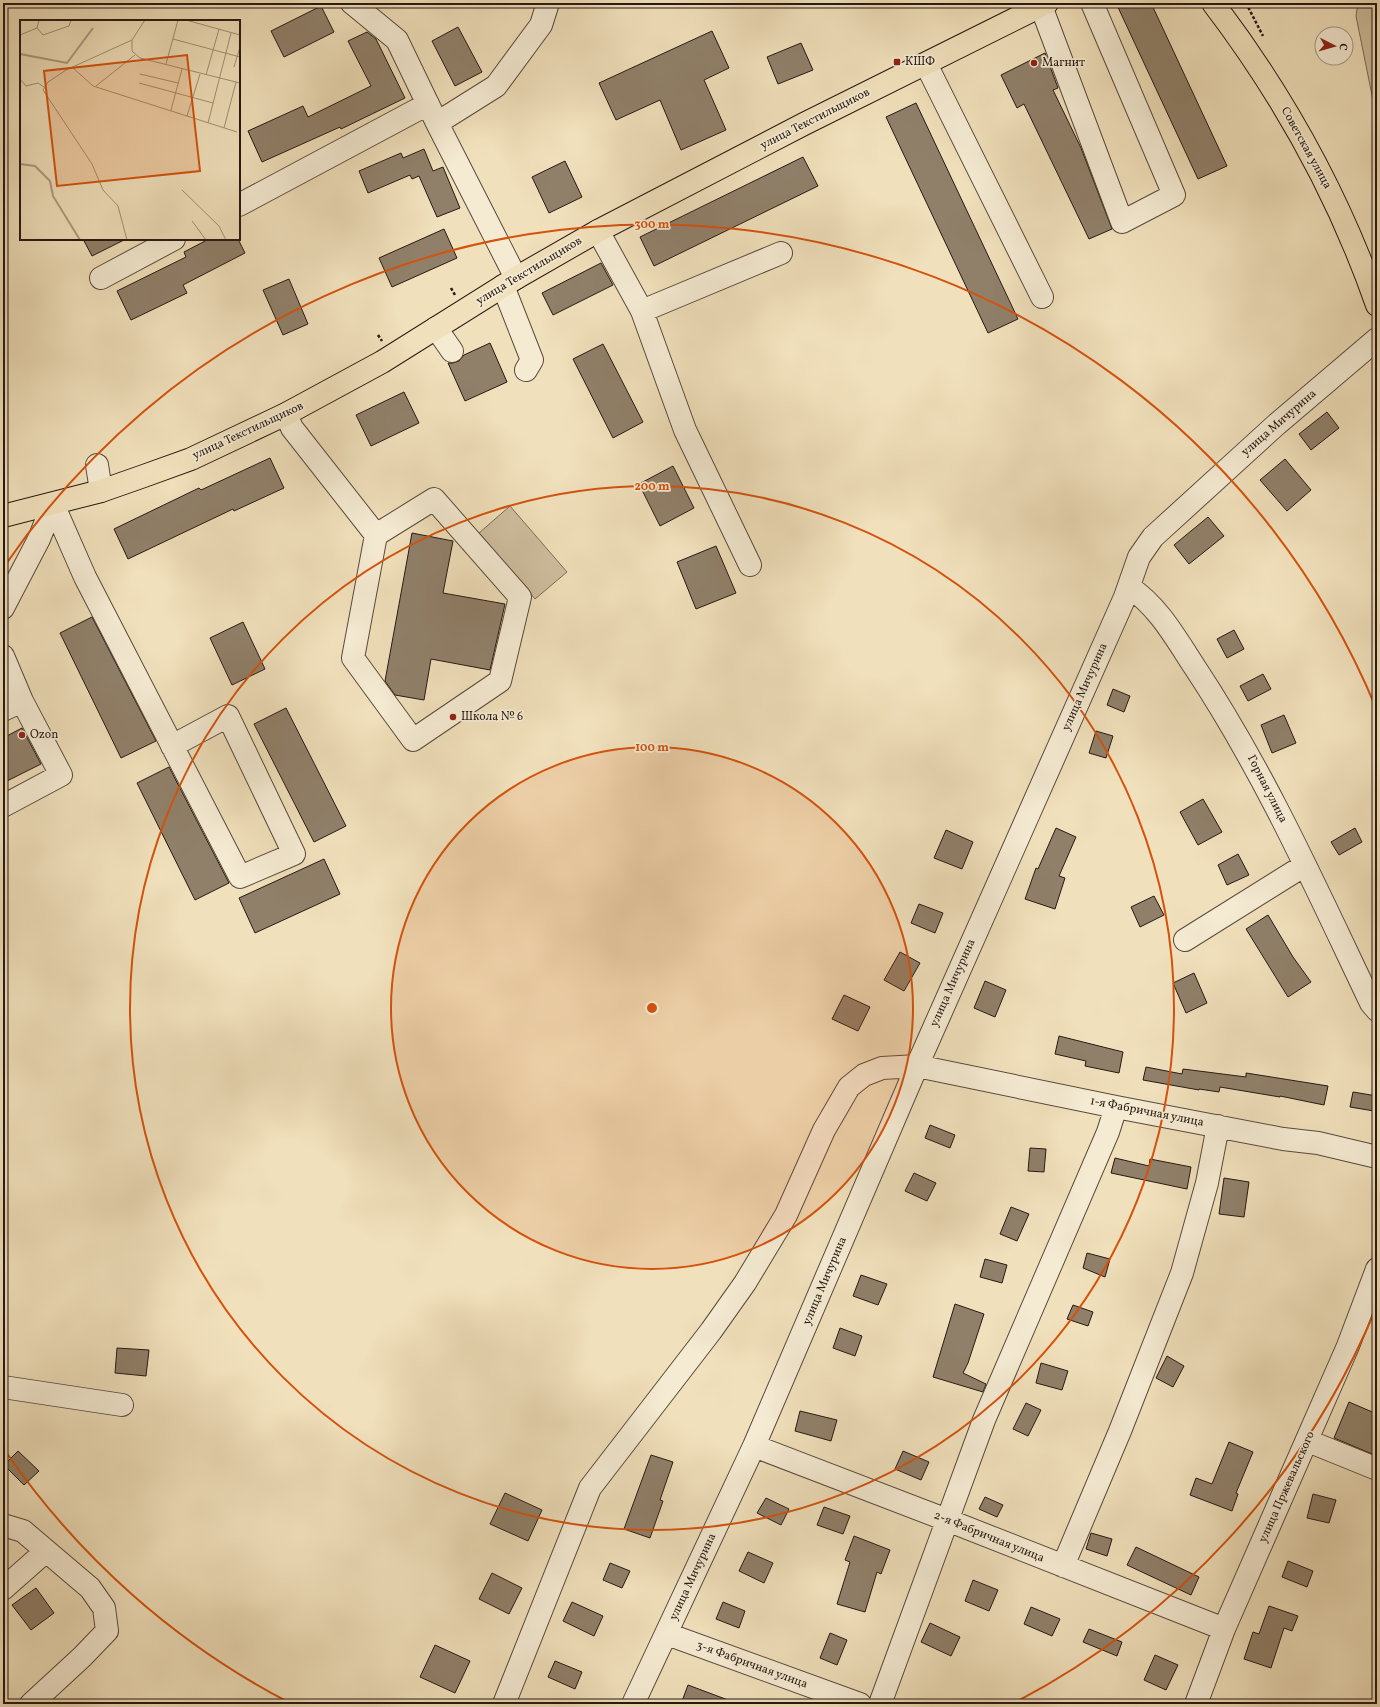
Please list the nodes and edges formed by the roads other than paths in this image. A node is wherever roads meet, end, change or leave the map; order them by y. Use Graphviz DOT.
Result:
graph roads {
  1 [pos="352,3"];
  2 [pos="548,3"];
  3 [pos="1092,3"];
  4 [pos="1214,3"];
  5 [pos="1044,5"];
  6 [pos="926,64"];
  7 [pos="432,114"];
  8 [pos="240,205"];
  9 [pos="598,231"];
  10 [pos="172,240"];
  11 [pos="781,253"];
  12 [pos="101,278"];
  13 [pos="509,282"];
  14 [pos="1042,297"];
  15 [pos="1377,305"];
  16 [pos="642,311"];
  17 [pos="436,328"];
  18 [pos="1377,339"];
  19 [pos="452,351"];
  20 [pos="526,370"];
  21 [pos="286,414"];
  22 [pos="98,465"];
  23 [pos="101,491"];
  24 [pos="53,504"];
  25 [pos="3,516"];
  26 [pos="376,535"];
  27 [pos="750,565"];
  28 [pos="1130,587"];
  29 [pos="3,608"];
  30 [pos="3,656"];
  31 [pos="12,705"];
  32 [pos="172,746"];
  33 [pos="3,806"];
  34 [pos="1305,865"];
  35 [pos="1185,940"];
  36 [pos="1377,1010"];
  37 [pos="917,1066"];
  38 [pos="1116,1107"];
  39 [pos="1218,1126"];
  40 [pos="1377,1157"];
  41 [pos="1377,1269"];
  42 [pos="3,1387"];
  43 [pos="122,1405"];
  44 [pos="1308,1440"];
  45 [pos="754,1446"];
  46 [pos="1377,1469"];
  47 [pos="948,1520"];
  48 [pos="3,1526"];
  49 [pos="46,1551"];
  50 [pos="1063,1566"];
  51 [pos="3,1590"];
  52 [pos="1224,1629"];
  53 [pos="667,1634"];
  54 [pos="31,1704"];
  55 [pos="504,1704"];
  56 [pos="634,1704"];
  57 [pos="860,1704"];
  58 [pos="880,1704"];
  59 [pos="1196,1704"];
  1 -- 7 [label="street"];
  2 -- 7 [label="street"];
  3 -- 5 [label="street"];
  4 -- 15 [label="main road, Советская улица"];
  5 -- 6 [label="main road, улица Текстильщиков"];
  6 -- 9 [label="main road, улица Текстильщиков"];
  6 -- 14 [label="street"];
  7 -- 8 [label="street"];
  7 -- 13 [label="street"];
  9 -- 13 [label="main road, улица Текстильщиков"];
  9 -- 16 [label="street"];
  10 -- 12 [label="street"];
  11 -- 16 [label="street"];
  13 -- 17 [label="main road, улица Текстильщиков"];
  13 -- 20 [label="street"];
  16 -- 27 [label="street"];
  17 -- 19 [label="street"];
  17 -- 21 [label="main road, улица Текстильщиков"];
  18 -- 28 [label="street, улица Мичурина"];
  21 -- 23 [label="main road, улица Текстильщиков"];
  21 -- 26 [label="street"];
  22 -- 23 [label="street"];
  23 -- 24 [label="main road, улица Текстильщиков"];
  24 -- 25 [label="main road, улица Текстильщиков"];
  24 -- 29 [label="street"];
  24 -- 32 [label="street"];
  26 -- 26 [label="street"];
  28 -- 34 [label="street, Горная улица"];
  28 -- 37 [label="street, улица Мичурина"];
  30 -- 31 [label="street"];
  31 -- 33 [label="street"];
  32 -- 32 [label="street"];
  34 -- 35 [label="street"];
  34 -- 36 [label="street, Горная улица"];
  37 -- 38 [label="street, 1-я Фабричная улица"];
  37 -- 45 [label="street, улица Мичурина"];
  37 -- 55 [label="street, 1-я Фабричная улица"];
  38 -- 39 [label="street, 1-я Фабричная улица"];
  38 -- 47 [label="street"];
  39 -- 40 [label="street, 1-я Фабричная улица"];
  39 -- 50 [label="street"];
  41 -- 44 [label="street, улица Пржевальского"];
  42 -- 43 [label="street"];
  44 -- 46 [label="street"];
  44 -- 52 [label="street, улица Пржевальского"];
  45 -- 47 [label="street, 2-я Фабричная улица"];
  45 -- 53 [label="street, улица Мичурина"];
  47 -- 50 [label="street, 2-я Фабричная улица"];
  47 -- 58 [label="street"];
  48 -- 49 [label="street"];
  49 -- 51 [label="street"];
  49 -- 54 [label="street"];
  50 -- 52 [label="street, 2-я Фабричная улица"];
  52 -- 59 [label="street, улица Пржевальского"];
  53 -- 56 [label="street, улица Мичурина"];
  53 -- 57 [label="street, 3-я Фабричная улица"];
}
